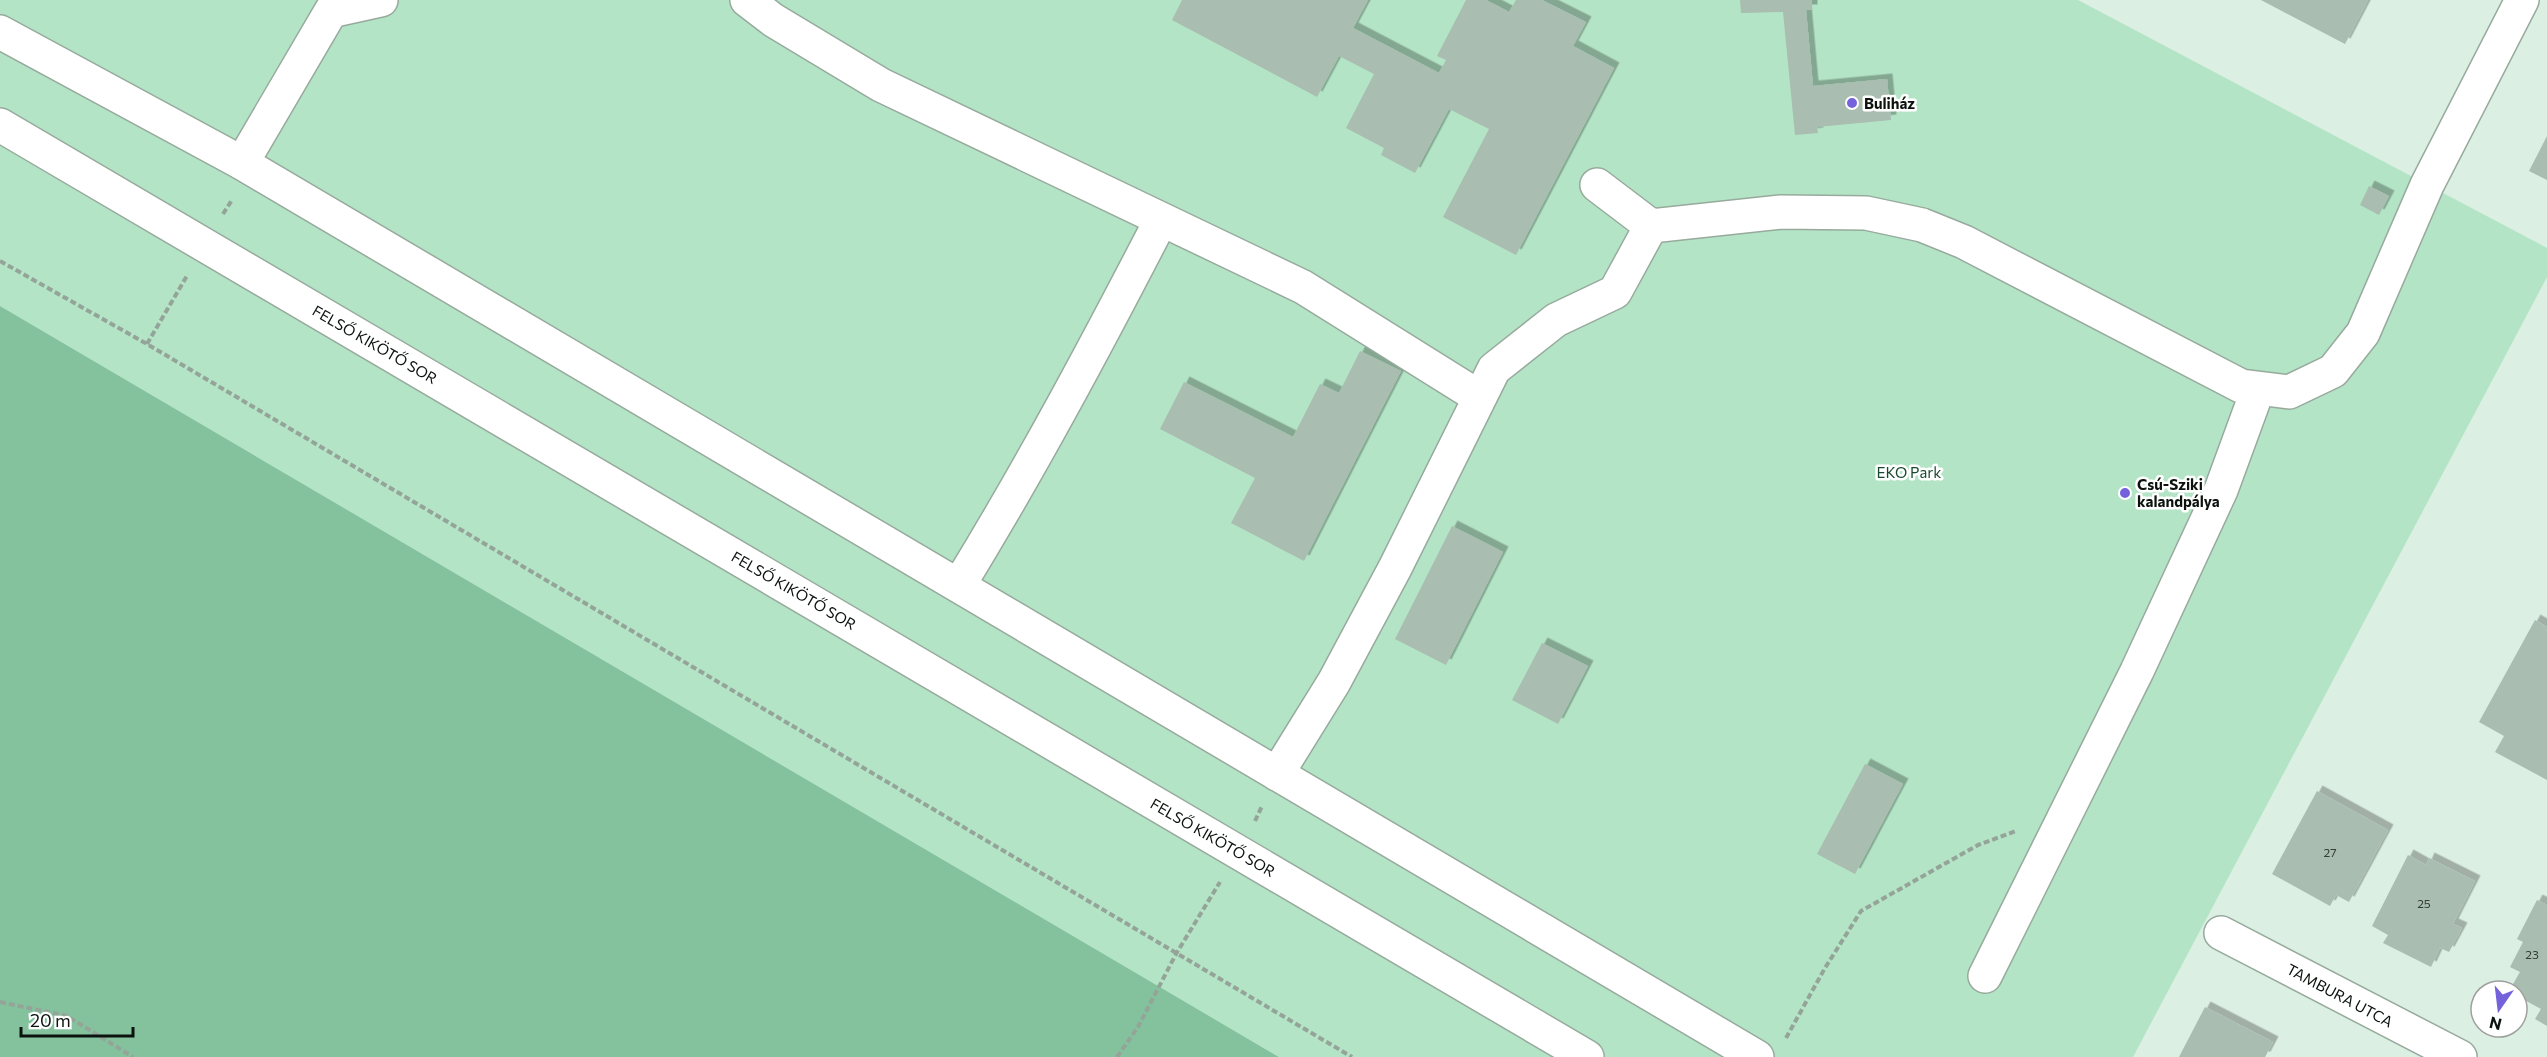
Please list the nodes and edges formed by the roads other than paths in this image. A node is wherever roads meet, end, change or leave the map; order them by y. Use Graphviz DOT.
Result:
graph roads {
  1 [pos="381,0"];
  2 [pos="747,0"];
  3 [pos="2522,0"];
  4 [pos="324,5"];
  5 [pos="0,32"];
  6 [pos="0,125"];
  7 [pos="246,165"];
  8 [pos="1597,185"];
  9 [pos="1161,220"];
  10 [pos="1650,226"];
  11 [pos="2258,389"];
  12 [pos="1479,397"];
  13 [pos="959,585"];
  14 [pos="1277,774"];
  15 [pos="2221,933"];
  16 [pos="1985,976"];
  17 [pos="1769,1052"];
  18 [pos="1587,1057"];
  19 [pos="2460,1057"];
  1 -- 4 [label="street"];
  2 -- 9 [label="street"];
  3 -- 11 [label="street"];
  4 -- 7 [label="street"];
  5 -- 7 [label="street"];
  6 -- 18 [label="street, FELSŐ KIKÖTŐ SOR"];
  7 -- 13 [label="street"];
  8 -- 10 [label="street"];
  9 -- 12 [label="street"];
  9 -- 13 [label="street"];
  10 -- 11 [label="street"];
  10 -- 12 [label="street"];
  11 -- 16 [label="street"];
  12 -- 14 [label="street"];
  13 -- 14 [label="street"];
  14 -- 17 [label="street"];
  15 -- 19 [label="street, TAMBURA UTCA"];
}
